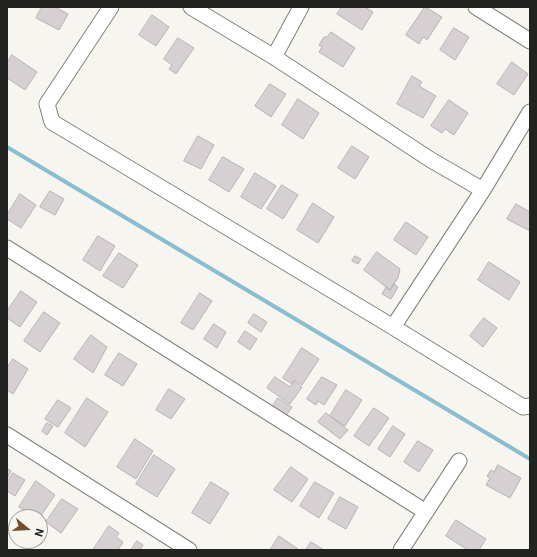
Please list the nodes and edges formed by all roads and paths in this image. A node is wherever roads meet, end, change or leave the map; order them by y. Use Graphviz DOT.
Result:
graph roads {
  1 [pos="111,7"];
  2 [pos="191,7"];
  3 [pos="301,7"];
  4 [pos="476,7"];
  5 [pos="530,41"];
  6 [pos="274,57"];
  7 [pos="530,112"];
  8 [pos="483,190"];
  9 [pos="7,248"];
  10 [pos="393,327"];
  11 [pos="530,406"];
  12 [pos="7,435"];
  13 [pos="459,462"];
  14 [pos="426,512"];
  15 [pos="189,550"];
  16 [pos="401,550"];
  1 -- 10 [label="street"];
  2 -- 6 [label="street"];
  3 -- 6 [label="street"];
  4 -- 5 [label="street"];
  6 -- 8 [label="street"];
  7 -- 8 [label="street"];
  8 -- 10 [label="street"];
  9 -- 14 [label="street"];
  10 -- 11 [label="street"];
  12 -- 15 [label="street"];
  13 -- 14 [label="street"];
  14 -- 16 [label="street"];
}
